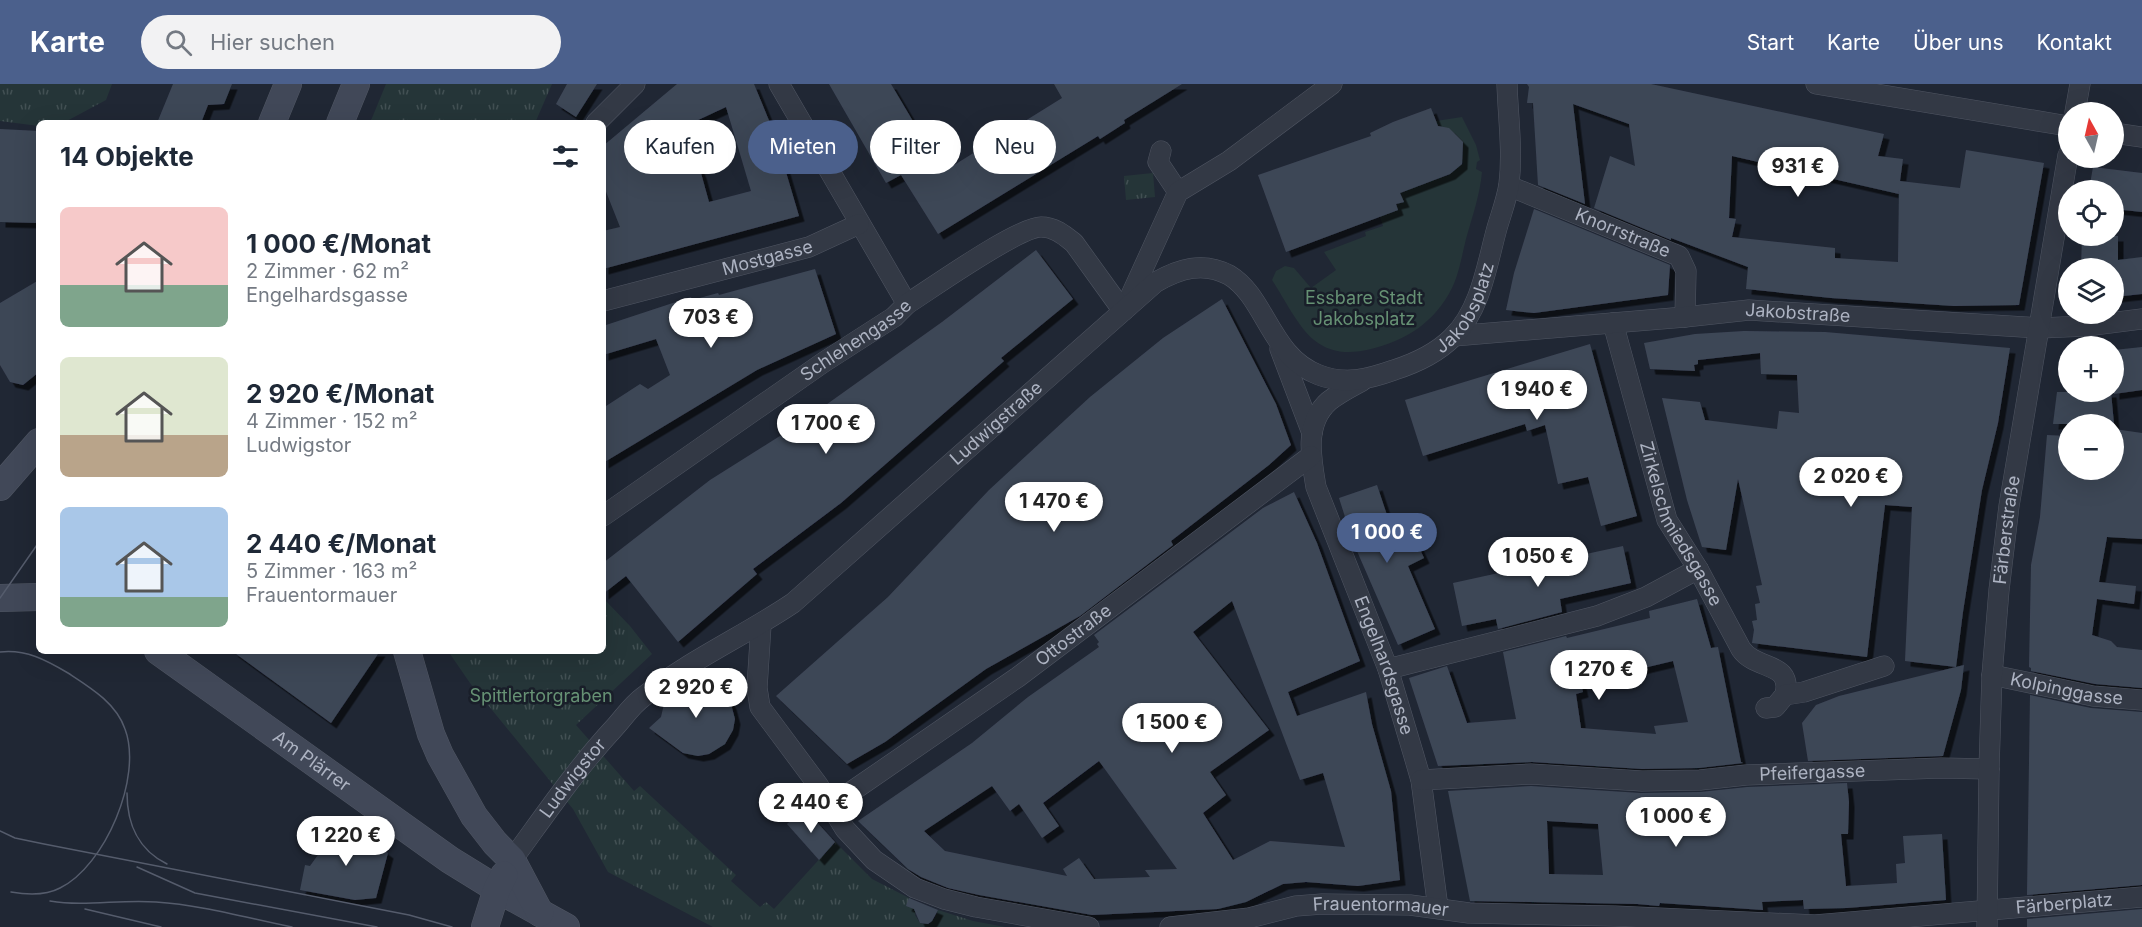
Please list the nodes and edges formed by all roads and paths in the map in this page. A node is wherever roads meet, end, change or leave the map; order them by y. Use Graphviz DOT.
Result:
graph roads {
  1 [pos="288,84"];
  2 [pos="356,84"];
  3 [pos="635,84"];
  4 [pos="779,84"];
  5 [pos="1332,84"];
  6 [pos="1507,84"];
  7 [pos="1816,84"];
  8 [pos="2080,84"];
  9 [pos="2077,102"];
  10 [pos="273,120"];
  11 [pos="341,120"];
  12 [pos="599,120"];
  13 [pos="2058,124"];
  14 [pos="2124,134"];
  15 [pos="2142,137"];
  16 [pos="1161,151"];
  17 [pos="2066,168"];
  18 [pos="1509,186"];
  19 [pos="1178,192"];
  20 [pos="859,224"];
  21 [pos="1245,288"];
  22 [pos="606,300"];
  23 [pos="907,304"];
  24 [pos="1123,311"];
  25 [pos="1685,318"];
  26 [pos="2142,320"];
  27 [pos="1612,322"];
  28 [pos="2040,328"];
  29 [pos="1454,336"];
  30 [pos="1277,340"];
  31 [pos="1362,381"];
  32 [pos="1312,433"];
  33 [pos="36,445"];
  34 [pos="1311,456"];
  35 [pos="0,487"];
  36 [pos="606,514"];
  37 [pos="1698,569"];
  38 [pos="36,597"];
  39 [pos="0,598"];
  40 [pos="761,626"];
  41 [pos="162,654"];
  42 [pos="409,657"];
  43 [pos="1884,666"];
  44 [pos="1388,669"];
  45 [pos="1992,675"];
  46 [pos="1785,695"];
  47 [pos="2142,700"];
  48 [pos="1766,708"];
  49 [pos="1989,769"];
  50 [pos="1421,780"];
  51 [pos="835,812"];
  52 [pos="512,860"];
  53 [pos="497,889"];
  54 [pos="2142,897"];
  55 [pos="1438,908"];
  56 [pos="540,913"];
  57 [pos="1987,918"];
  58 [pos="485,927"];
  59 [pos="566,927"];
  60 [pos="1089,927"];
  61 [pos="1170,927"];
  1 -- 10 [label="main road"];
  2 -- 11 [label="main road"];
  3 -- 12 [label="street"];
  4 -- 20 [label="street"];
  5 -- 19 [label="street"];
  6 -- 18 [label="street, Jakobsplatz"];
  7 -- 13 [label="street"];
  8 -- 9 [label="street"];
  14 -- 15 [label="street"];
  16 -- 19 [label="street"];
  17 -- 28 [label="street, Färberstraße"];
  18 -- 25 [label="street, Knorrstraße"];
  18 -- 29 [label="street, Jakobsplatz"];
  19 -- 24 [label="street"];
  20 -- 22 [label="street, Mostgasse"];
  20 -- 23 [label="street"];
  21 -- 24 [label="street, Ludwigstraße"];
  21 -- 30 [label="street, Jakobsplatz"];
  23 -- 24 [label="street, Schlehengasse"];
  23 -- 36 [label="street, Schlehengasse"];
  24 -- 40 [label="street, Ludwigstraße"];
  25 -- 27 [label="street, Jakobstraße"];
  25 -- 28 [label="street, Jakobstraße"];
  26 -- 28 [label="street, Jakobstraße"];
  27 -- 29 [label="street, Jakobstraße"];
  27 -- 37 [label="street, Zirkelschmiedsgasse"];
  28 -- 45 [label="street, Färberstraße"];
  29 -- 31 [label="street, Jakobsplatz"];
  30 -- 31 [label="street, Jakobsplatz"];
  30 -- 32 [label="street, Jakobsplatz"];
  31 -- 32 [label="street, Engelhardsgasse"];
  32 -- 34 [label="street, Engelhardsgasse"];
  33 -- 35 [label="main road"];
  34 -- 44 [label="street, Engelhardsgasse"];
  34 -- 51 [label="street, Ottostraße"];
  37 -- 44 [label="street"];
  37 -- 46 [label="street, Zirkelschmiedsgasse"];
  38 -- 39 [label="main road"];
  40 -- 51 [label="street"];
  40 -- 52 [label="street, Ludwigstor"];
  41 -- 53 [label="main road, Am Plärrer"];
  42 -- 52 [label="main road"];
  43 -- 46 [label="street"];
  44 -- 50 [label="street, Engelhardsgasse"];
  45 -- 47 [label="street, Kolpinggasse"];
  45 -- 49 [label="street, Färberstraße"];
  46 -- 48 [label="street"];
  49 -- 50 [label="street, Pfeifergasse"];
  49 -- 57 [label="street, Färberstraße"];
  50 -- 55 [label="street, Engelhardsgasse"];
  51 -- 60 [label="street"];
  52 -- 53 [label="main road"];
  52 -- 56 [label="main road"];
  53 -- 56 [label="main road, Am Plärrer"];
  53 -- 58 [label="main road"];
  54 -- 57 [label="street, Färberplatz"];
  55 -- 57 [label="street, Frauentormauer"];
  55 -- 61 [label="street, Frauentormauer"];
  56 -- 59 [label="main road, Am Plärrer"];
}
